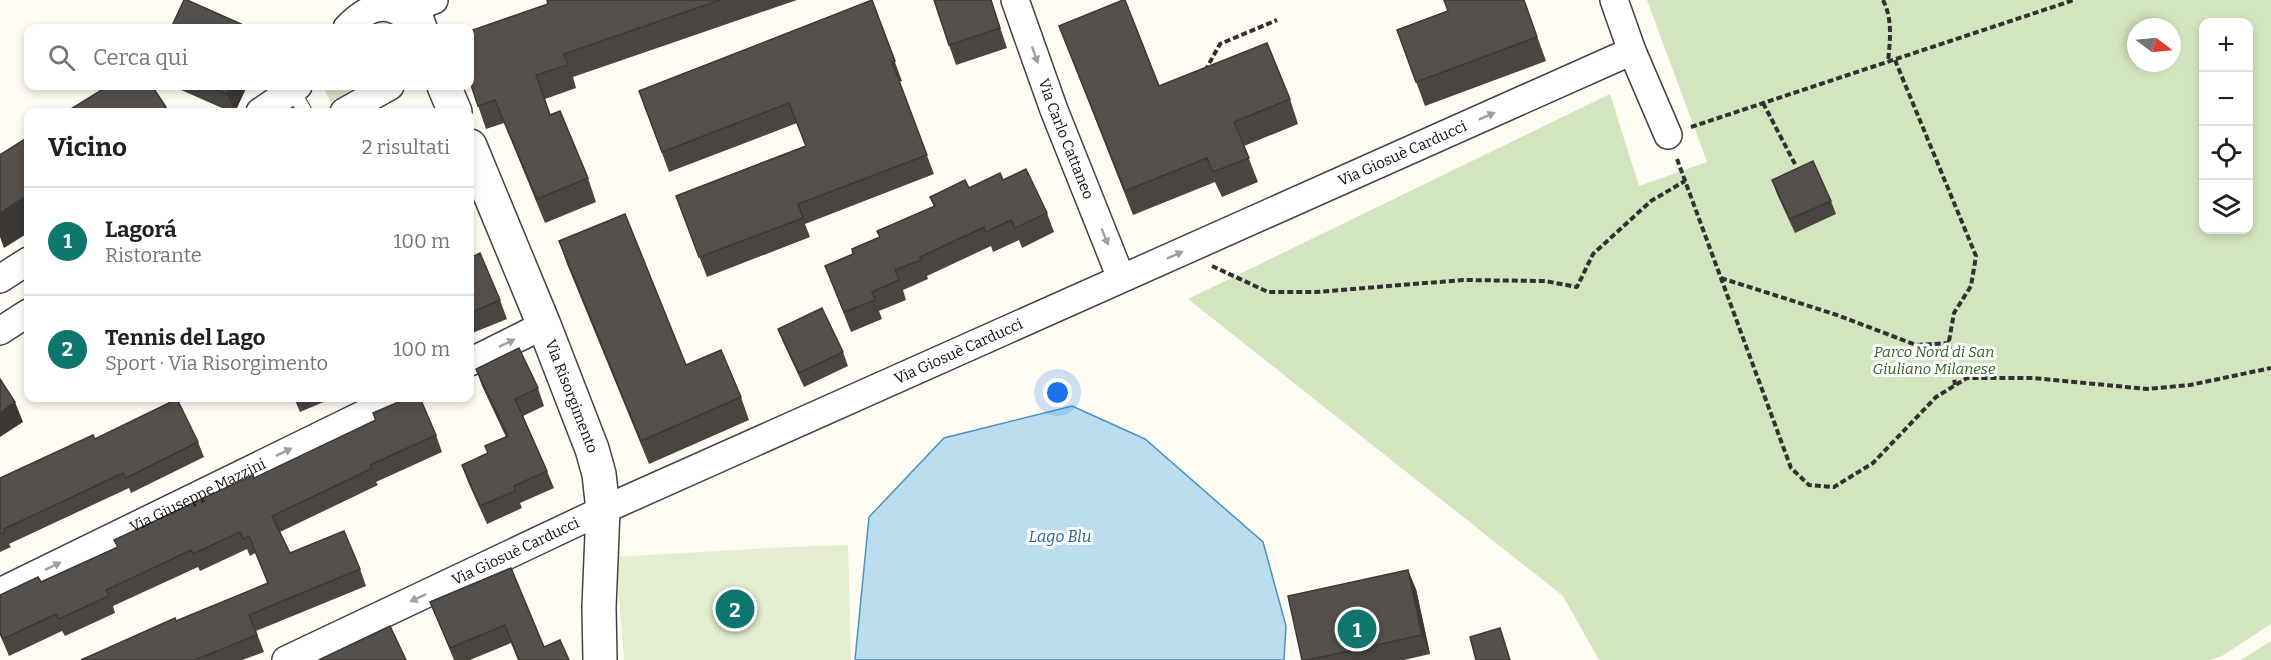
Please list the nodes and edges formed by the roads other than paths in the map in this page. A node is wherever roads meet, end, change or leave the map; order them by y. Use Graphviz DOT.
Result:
graph roads {
  1 [pos="346,0"];
  2 [pos="1614,0"];
  3 [pos="1020,1"];
  4 [pos="419,13"];
  5 [pos="335,24"];
  6 [pos="352,24"];
  7 [pos="1632,51"];
  8 [pos="383,90"];
  9 [pos="446,90"];
  10 [pos="299,96"];
  11 [pos="270,108"];
  12 [pos="352,108"];
  13 [pos="453,108"];
  14 [pos="1668,135"];
  15 [pos="474,156"];
  16 [pos="24,264"];
  17 [pos="1121,278"];
  18 [pos="0,279"];
  19 [pos="544,325"];
  20 [pos="474,360"];
  21 [pos="389,402"];
  22 [pos="603,510"];
  23 [pos="0,592"];
  24 [pos="286,660"];
  25 [pos="600,660"];
  1 -- 5 [label="street"];
  2 -- 7 [label="street"];
  3 -- 17 [label="street, Via Carlo Cattaneo, one-way"];
  4 -- 6 [label="street"];
  7 -- 14 [label="street"];
  17 -- 7 [label="street, Via Giosuè Carducci, one-way"];
  8 -- 12 [label="street"];
  9 -- 13 [label="street"];
  10 -- 11 [label="street"];
  15 -- 19 [label="street, Via Risorgimento"];
  16 -- 18 [label="street"];
  17 -- 22 [label="street, Via Giosuè Carducci"];
  20 -- 19 [label="street, one-way"];
  19 -- 22 [label="street, Via Risorgimento"];
  23 -- 21 [label="street, Via Giuseppe Mazzini, one-way"];
  22 -- 24 [label="street, Via Giosuè Carducci, one-way"];
  22 -- 25 [label="street, Via Risorgimento"];
}
